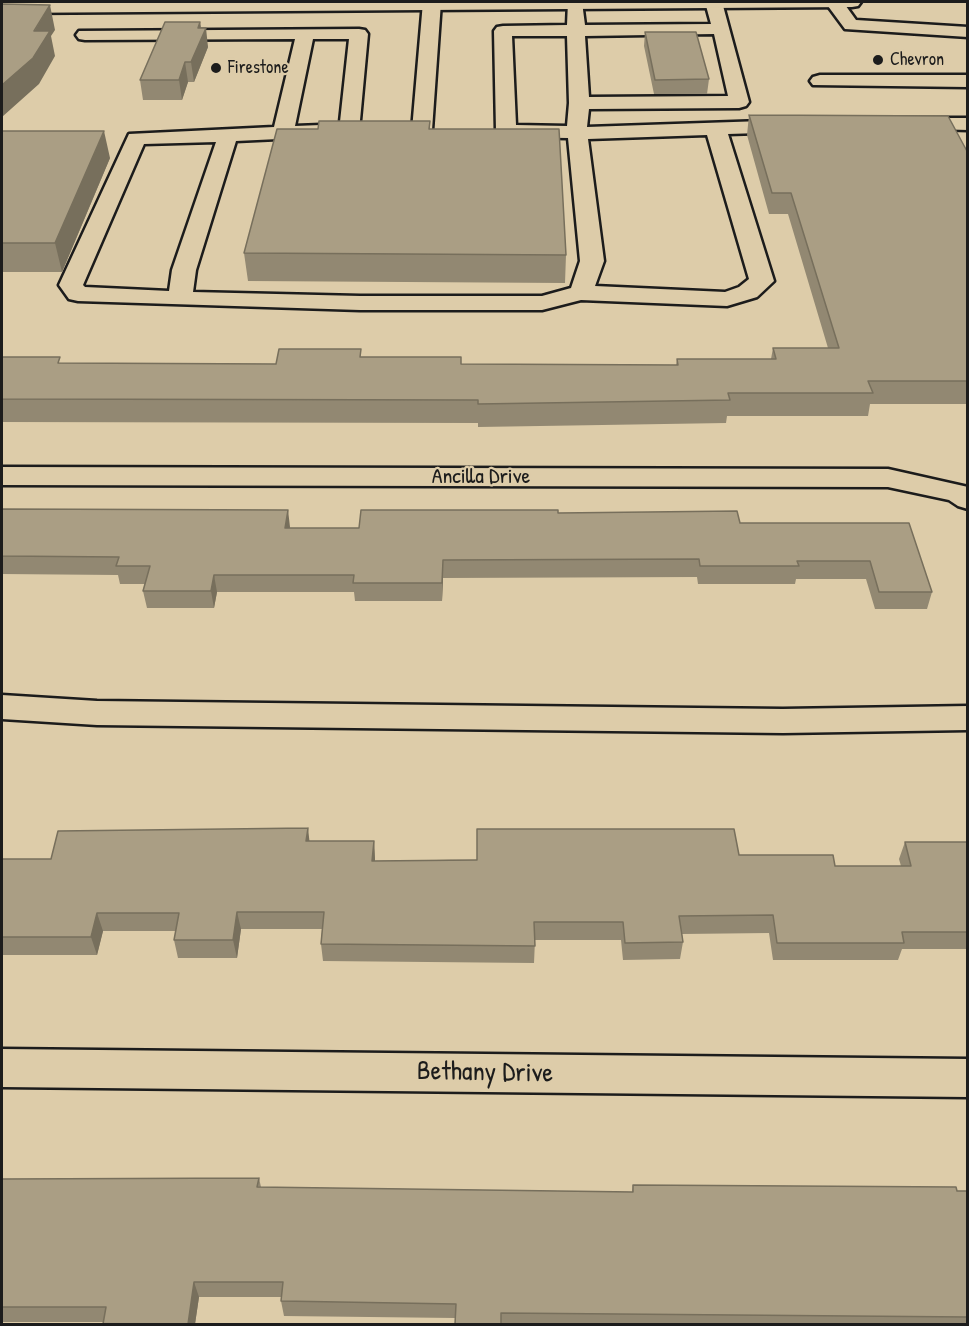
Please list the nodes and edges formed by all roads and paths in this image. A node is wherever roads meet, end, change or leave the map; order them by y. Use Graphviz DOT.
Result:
graph roads {
  1 [pos="714,2"];
  2 [pos="834,2"];
  3 [pos="852,2"];
  4 [pos="432,3"];
  5 [pos="575,4"];
  6 [pos="199,6"];
  7 [pos="2,8"];
  8 [pos="722,29"];
  9 [pos="576,31"];
  10 [pos="961,31"];
  11 [pos="193,34"];
  12 [pos="305,34"];
  13 [pos="85,35"];
  14 [pos="968,51"];
  15 [pos="819,81"];
  16 [pos="968,81"];
  17 [pos="579,103"];
  18 [pos="968,124"];
  19 [pos="887,125"];
  20 [pos="807,126"];
  21 [pos="715,127"];
  22 [pos="422,131"];
  23 [pos="577,131"];
  24 [pos="284,132"];
  25 [pos="228,135"];
  26 [pos="580,294"];
  27 [pos="180,299"];
  28 [pos="2,476"];
  29 [pos="963,497"];
  30 [pos="2,707"];
  31 [pos="968,718"];
  32 [pos="2,1068"];
  33 [pos="968,1078"];
  1 -- 2 [label="street"];
  1 -- 5 [label="street"];
  1 -- 8 [label="street"];
  2 -- 3 [label="street"];
  2 -- 10 [label="street"];
  4 -- 5 [label="street"];
  4 -- 6 [label="street"];
  4 -- 22 [label="street"];
  5 -- 9 [label="street"];
  6 -- 7 [label="street"];
  6 -- 11 [label="street"];
  8 -- 9 [label="street"];
  8 -- 17 [label="street"];
  9 -- 17 [label="street"];
  9 -- 23 [label="street"];
  10 -- 14 [label="street"];
  11 -- 12 [label="street"];
  11 -- 13 [label="street"];
  12 -- 24 [label="street"];
  12 -- 24 [label="street"];
  15 -- 16 [label="street"];
  17 -- 23 [label="street"];
  18 -- 19 [label="street"];
  20 -- 21 [label="street"];
  21 -- 23 [label="street"];
  21 -- 26 [label="street"];
  23 -- 26 [label="street"];
  24 -- 25 [label="street"];
  25 -- 27 [label="street"];
  25 -- 27 [label="street"];
  26 -- 27 [label="street"];
  28 -- 29 [label="street, Ancilla Drive"];
  30 -- 31 [label="street"];
  32 -- 33 [label="street, Bethany Drive"];
}
